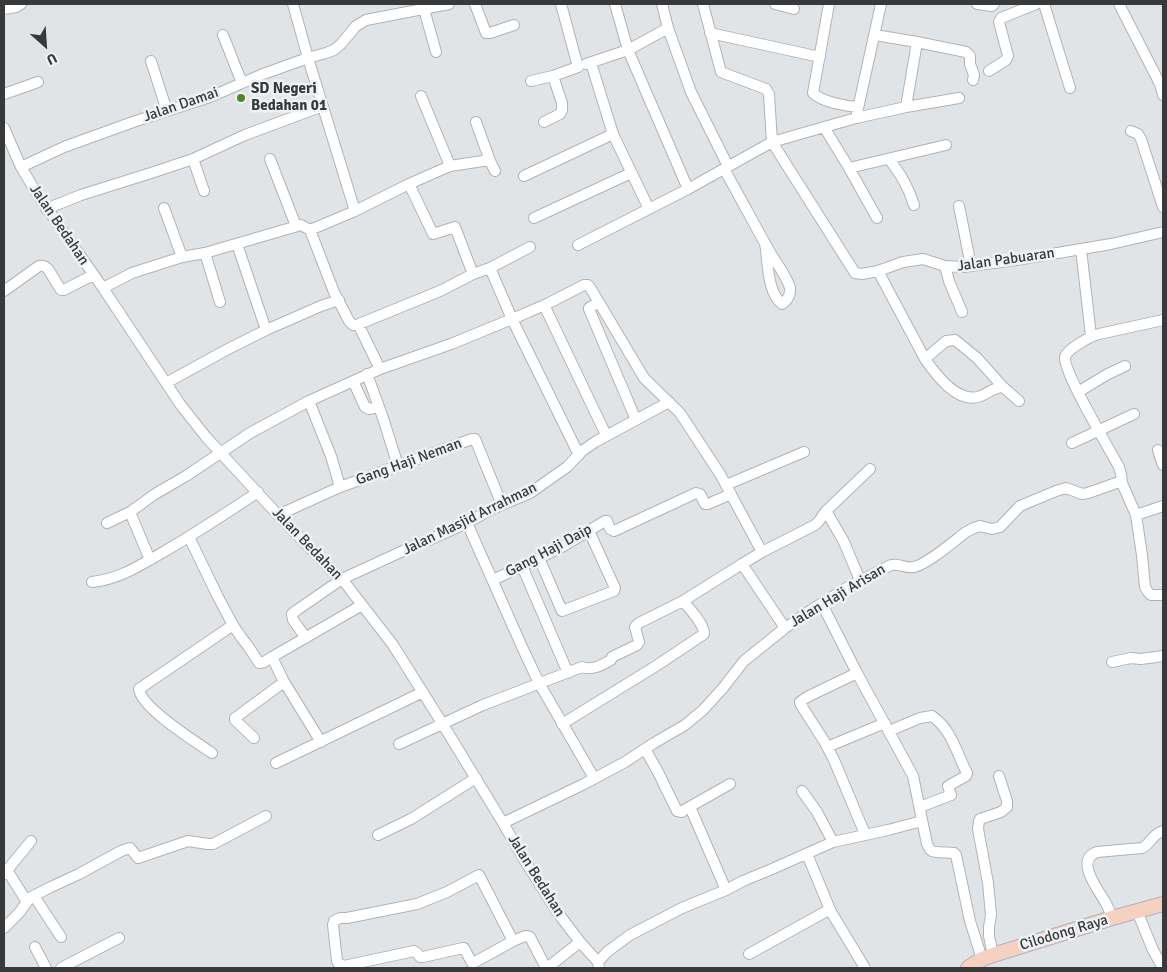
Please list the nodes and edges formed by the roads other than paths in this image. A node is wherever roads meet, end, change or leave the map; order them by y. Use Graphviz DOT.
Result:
graph roads {
  1 [pos="21,4"];
  2 [pos="293,4"];
  3 [pos="448,4"];
  4 [pos="475,4"];
  5 [pos="561,4"];
  6 [pos="614,4"];
  7 [pos="662,4"];
  8 [pos="703,4"];
  9 [pos="776,4"];
  10 [pos="829,4"];
  11 [pos="881,4"];
  12 [pos="977,4"];
  13 [pos="994,4"];
  14 [pos="1036,4"];
  15 [pos="1044,4"];
  16 [pos="1120,4"];
  17 [pos="4,9"];
  18 [pos="424,9"];
  19 [pos="794,9"];
  20 [pos="514,25"];
  21 [pos="668,28"];
  22 [pos="710,33"];
  23 [pos="223,35"];
  24 [pos="874,35"];
  25 [pos="917,42"];
  26 [pos="628,50"];
  27 [pos="436,52"];
  28 [pos="820,56"];
  29 [pos="308,58"];
  30 [pos="151,61"];
  31 [pos="591,63"];
  32 [pos="578,67"];
  33 [pos="990,71"];
  34 [pos="552,76"];
  35 [pos="973,80"];
  36 [pos="531,81"];
  37 [pos="38,82"];
  38 [pos="242,83"];
  39 [pos="1070,88"];
  40 [pos="4,94"];
  41 [pos="1163,95"];
  42 [pos="421,96"];
  43 [pos="959,98"];
  44 [pos="322,106"];
  45 [pos="858,107"];
  46 [pos="906,107"];
  47 [pos="167,111"];
  48 [pos="856,118"];
  49 [pos="476,122"];
  50 [pos="544,122"];
  51 [pos="824,127"];
  52 [pos="4,128"];
  53 [pos="1131,131"];
  54 [pos="613,134"];
  55 [pos="772,142"];
  56 [pos="946,144"];
  57 [pos="193,158"];
  58 [pos="270,159"];
  59 [pos="889,159"];
  60 [pos="450,166"];
  61 [pos="21,167"];
  62 [pos="726,167"];
  63 [pos="849,168"];
  64 [pos="631,173"];
  65 [pos="524,176"];
  66 [pos="409,184"];
  67 [pos="688,189"];
  68 [pos="204,191"];
  69 [pos="914,205"];
  70 [pos="959,206"];
  71 [pos="1163,207"];
  72 [pos="164,208"];
  73 [pos="46,209"];
  74 [pos="649,209"];
  75 [pos="355,211"];
  76 [pos="534,218"];
  77 [pos="877,218"];
  78 [pos="296,226"];
  79 [pos="310,230"];
  80 [pos="1163,232"];
  81 [pos="765,243"];
  82 [pos="237,244"];
  83 [pos="578,245"];
  84 [pos="530,248"];
  85 [pos="1082,249"];
  86 [pos="205,253"];
  87 [pos="182,257"];
  88 [pos="945,266"];
  89 [pos="971,266"];
  90 [pos="490,268"];
  91 [pos="878,271"];
  92 [pos="473,274"];
  93 [pos="93,275"];
  94 [pos="103,288"];
  95 [pos="4,291"];
  96 [pos="339,300"];
  97 [pos="220,302"];
  98 [pos="599,302"];
  99 [pos="544,305"];
  100 [pos="962,312"];
  101 [pos="512,319"];
  102 [pos="1163,320"];
  103 [pos="359,325"];
  104 [pos="266,330"];
  105 [pos="1091,336"];
  106 [pos="925,359"];
  107 [pos="1125,366"];
  108 [pos="380,368"];
  109 [pos="367,374"];
  110 [pos="353,381"];
  111 [pos="166,383"];
  112 [pos="1003,386"];
  113 [pos="1078,392"];
  114 [pos="309,401"];
  115 [pos="1019,401"];
  116 [pos="668,402"];
  117 [pos="380,407"];
  118 [pos="1134,414"];
  119 [pos="636,420"];
  120 [pos="1099,430"];
  121 [pos="606,435"];
  122 [pos="1072,443"];
  123 [pos="1158,450"];
  124 [pos="804,452"];
  125 [pos="221,453"];
  126 [pos="578,455"];
  127 [pos="1163,465"];
  128 [pos="398,466"];
  129 [pos="870,469"];
  130 [pos="1122,482"];
  131 [pos="340,487"];
  132 [pos="729,489"];
  133 [pos="258,492"];
  134 [pos="502,505"];
  135 [pos="1163,506"];
  136 [pos="826,511"];
  137 [pos="130,512"];
  138 [pos="278,515"];
  139 [pos="1136,515"];
  140 [pos="107,523"];
  141 [pos="467,523"];
  142 [pos="589,531"];
  143 [pos="189,537"];
  144 [pos="762,552"];
  145 [pos="539,558"];
  146 [pos="150,560"];
  147 [pos="742,564"];
  148 [pos="522,566"];
  149 [pos="342,579"];
  150 [pos="493,580"];
  151 [pos="860,580"];
  152 [pos="92,582"];
  153 [pos="1163,595"];
  154 [pos="683,600"];
  155 [pos="822,604"];
  156 [pos="362,605"];
  157 [pos="233,625"];
  158 [pos="785,628"];
  159 [pos="306,638"];
  160 [pos="1163,656"];
  161 [pos="272,657"];
  162 [pos="1112,662"];
  163 [pos="568,673"];
  164 [pos="857,673"];
  165 [pos="284,682"];
  166 [pos="539,683"];
  167 [pos="423,692"];
  168 [pos="442,723"];
  169 [pos="562,724"];
  170 [pos="887,727"];
  171 [pos="254,738"];
  172 [pos="321,742"];
  173 [pos="399,744"];
  174 [pos="827,747"];
  175 [pos="645,749"];
  176 [pos="212,753"];
  177 [pos="276,763"];
  178 [pos="999,776"];
  179 [pos="476,778"];
  180 [pos="594,778"];
  181 [pos="730,784"];
  182 [pos="802,791"];
  183 [pos="690,807"];
  184 [pos="920,807"];
  185 [pos="266,816"];
  186 [pos="922,821"];
  187 [pos="503,823"];
  188 [pos="1163,831"];
  189 [pos="865,834"];
  190 [pos="378,836"];
  191 [pos="31,840"];
  192 [pos="833,842"];
  193 [pos="807,854"];
  194 [pos="6,872"];
  195 [pos="726,890"];
  196 [pos="30,899"];
  197 [pos="1163,904"];
  198 [pos="1137,911"];
  199 [pos="831,912"];
  200 [pos="1112,918"];
  201 [pos="4,928"];
  202 [pos="61,937"];
  203 [pos="119,938"];
  204 [pos="512,941"];
  205 [pos="580,942"];
  206 [pos="35,947"];
  207 [pos="748,954"];
  208 [pos="991,956"];
  209 [pos="598,965"];
  210 [pos="46,968"];
  211 [pos="61,968"];
  212 [pos="547,968"];
  213 [pos="864,968"];
  214 [pos="968,968"];
  215 [pos="1163,968"];
  1 -- 17 [label="street"];
  2 -- 29 [label="street"];
  3 -- 18 [label="street, Jalan Damai"];
  4 -- 20 [label="street"];
  5 -- 32 [label="street"];
  6 -- 26 [label="street"];
  7 -- 21 [label="street"];
  8 -- 22 [label="street"];
  9 -- 19 [label="street"];
  10 -- 28 [label="street"];
  11 -- 24 [label="street"];
  12 -- 13 [label="street"];
  14 -- 33 [label="street"];
  15 -- 39 [label="street"];
  16 -- 41 [label="street"];
  18 -- 27 [label="street"];
  18 -- 29 [label="street, Jalan Damai"];
  21 -- 26 [label="street"];
  21 -- 62 [label="street"];
  22 -- 28 [label="street"];
  22 -- 55 [label="street"];
  23 -- 38 [label="street"];
  24 -- 25 [label="street"];
  24 -- 45 [label="street"];
  25 -- 35 [label="street"];
  25 -- 46 [label="street"];
  26 -- 31 [label="street"];
  26 -- 67 [label="street"];
  28 -- 45 [label="street"];
  29 -- 38 [label="street, Jalan Damai"];
  29 -- 44 [label="street"];
  30 -- 47 [label="street"];
  31 -- 32 [label="street"];
  31 -- 54 [label="street"];
  32 -- 34 [label="street"];
  34 -- 36 [label="street"];
  34 -- 50 [label="street"];
  37 -- 40 [label="street"];
  38 -- 47 [label="street, Jalan Damai"];
  42 -- 60 [label="street"];
  43 -- 46 [label="street"];
  44 -- 57 [label="street"];
  44 -- 75 [label="street"];
  45 -- 48 [label="street"];
  46 -- 48 [label="street"];
  47 -- 61 [label="street, Jalan Damai"];
  48 -- 51 [label="street"];
  49 -- 60 [label="street"];
  51 -- 55 [label="street"];
  51 -- 63 [label="street"];
  52 -- 61 [label="street, Jalan Bedahan"];
  53 -- 71 [label="street"];
  54 -- 64 [label="street"];
  54 -- 65 [label="street"];
  55 -- 62 [label="street"];
  55 -- 91 [label="street, Jalan Pabuaran"];
  56 -- 59 [label="street"];
  57 -- 68 [label="street"];
  57 -- 73 [label="street"];
  58 -- 78 [label="street"];
  59 -- 63 [label="street"];
  59 -- 69 [label="street"];
  60 -- 66 [label="street"];
  61 -- 73 [label="street, Jalan Bedahan"];
  62 -- 67 [label="street"];
  62 -- 81 [label="street"];
  63 -- 77 [label="street"];
  64 -- 74 [label="street"];
  64 -- 76 [label="street"];
  66 -- 75 [label="street"];
  66 -- 92 [label="street"];
  67 -- 74 [label="street"];
  70 -- 89 [label="street"];
  72 -- 87 [label="street"];
  73 -- 93 [label="street, Jalan Bedahan"];
  74 -- 83 [label="street"];
  75 -- 79 [label="street"];
  78 -- 79 [label="street"];
  78 -- 82 [label="street"];
  79 -- 96 [label="street"];
  80 -- 85 [label="street, Jalan Pabuaran"];
  81 -- 81 [label="street"];
  82 -- 86 [label="street"];
  82 -- 104 [label="street"];
  84 -- 90 [label="street"];
  85 -- 89 [label="street, Jalan Pabuaran"];
  85 -- 105 [label="street"];
  86 -- 87 [label="street"];
  86 -- 97 [label="street"];
  87 -- 94 [label="street"];
  88 -- 89 [label="street, Jalan Pabuaran"];
  88 -- 91 [label="street, Jalan Pabuaran"];
  88 -- 100 [label="street"];
  90 -- 92 [label="street"];
  90 -- 101 [label="street"];
  91 -- 106 [label="street"];
  92 -- 103 [label="street"];
  93 -- 94 [label="street, Jalan Bedahan"];
  93 -- 95 [label="street"];
  94 -- 111 [label="street, Jalan Bedahan"];
  96 -- 103 [label="street"];
  96 -- 104 [label="street"];
  98 -- 99 [label="street"];
  98 -- 116 [label="street"];
  98 -- 119 [label="street"];
  99 -- 101 [label="street"];
  99 -- 121 [label="street"];
  101 -- 108 [label="street"];
  101 -- 126 [label="street"];
  102 -- 105 [label="street"];
  103 -- 108 [label="street"];
  104 -- 111 [label="street"];
  105 -- 113 [label="street"];
  106 -- 112 [label="street"];
  106 -- 112 [label="street"];
  107 -- 113 [label="street"];
  108 -- 109 [label="street"];
  109 -- 110 [label="street"];
  109 -- 117 [label="street"];
  110 -- 114 [label="street"];
  110 -- 117 [label="street"];
  111 -- 125 [label="street, Jalan Bedahan"];
  112 -- 115 [label="street"];
  113 -- 120 [label="street"];
  114 -- 125 [label="street"];
  114 -- 131 [label="street"];
  116 -- 119 [label="street, Jalan Masjid Arrahman"];
  116 -- 132 [label="street"];
  117 -- 128 [label="street"];
  118 -- 120 [label="street"];
  119 -- 121 [label="street, Jalan Masjid Arrahman"];
  120 -- 122 [label="street"];
  120 -- 130 [label="street"];
  121 -- 126 [label="street, Jalan Masjid Arrahman"];
  123 -- 127 [label="street"];
  124 -- 132 [label="street"];
  125 -- 133 [label="street, Jalan Bedahan"];
  125 -- 137 [label="street"];
  126 -- 134 [label="street, Jalan Masjid Arrahman"];
  128 -- 131 [label="street, Gang Haji Neman"];
  128 -- 134 [label="street, Gang Haji Neman"];
  129 -- 136 [label="street"];
  130 -- 139 [label="street"];
  130 -- 151 [label="street, Jalan Haji Arisan"];
  131 -- 138 [label="street, Gang Haji Neman"];
  132 -- 142 [label="street, Gang Haji Daip"];
  132 -- 144 [label="street"];
  133 -- 138 [label="street, Jalan Bedahan"];
  133 -- 143 [label="street"];
  134 -- 141 [label="street, Jalan Masjid Arrahman"];
  135 -- 139 [label="street"];
  136 -- 144 [label="street"];
  136 -- 151 [label="street"];
  137 -- 140 [label="street"];
  137 -- 146 [label="street"];
  138 -- 149 [label="street, Jalan Bedahan"];
  139 -- 153 [label="street"];
  141 -- 149 [label="street, Jalan Masjid Arrahman"];
  141 -- 150 [label="street"];
  142 -- 145 [label="street, Gang Haji Daip"];
  142 -- 145 [label="street"];
  143 -- 146 [label="street"];
  143 -- 157 [label="street"];
  144 -- 147 [label="street"];
  145 -- 148 [label="street, Gang Haji Daip"];
  146 -- 152 [label="street"];
  147 -- 154 [label="street"];
  147 -- 158 [label="street"];
  148 -- 150 [label="street, Gang Haji Daip"];
  148 -- 163 [label="street"];
  149 -- 156 [label="street, Jalan Bedahan"];
  149 -- 159 [label="street, Jalan Masjid Arrahman"];
  150 -- 166 [label="street"];
  151 -- 155 [label="street, Jalan Haji Arisan"];
  154 -- 163 [label="street"];
  154 -- 169 [label="street"];
  155 -- 158 [label="street, Jalan Haji Arisan"];
  155 -- 164 [label="street"];
  156 -- 159 [label="street"];
  156 -- 167 [label="street, Jalan Bedahan"];
  157 -- 161 [label="street"];
  157 -- 176 [label="street"];
  158 -- 175 [label="street, Jalan Haji Arisan"];
  159 -- 161 [label="street"];
  160 -- 162 [label="street"];
  161 -- 165 [label="street"];
  163 -- 166 [label="street"];
  164 -- 170 [label="street"];
  164 -- 174 [label="street"];
  165 -- 171 [label="street"];
  165 -- 172 [label="street"];
  166 -- 168 [label="street"];
  166 -- 169 [label="street"];
  167 -- 168 [label="street, Jalan Bedahan"];
  167 -- 172 [label="street"];
  168 -- 173 [label="street"];
  168 -- 179 [label="street, Jalan Bedahan"];
  169 -- 180 [label="street"];
  170 -- 174 [label="street"];
  170 -- 184 [label="street"];
  170 -- 184 [label="street"];
  172 -- 177 [label="street"];
  174 -- 189 [label="street"];
  175 -- 180 [label="street, Jalan Haji Arisan"];
  175 -- 183 [label="street"];
  178 -- 208 [label="street"];
  179 -- 187 [label="street, Jalan Bedahan"];
  179 -- 190 [label="street"];
  180 -- 187 [label="street, Jalan Haji Arisan"];
  181 -- 183 [label="street"];
  182 -- 192 [label="street"];
  183 -- 195 [label="street"];
  184 -- 186 [label="street"];
  185 -- 196 [label="street"];
  186 -- 189 [label="street"];
  186 -- 208 [label="street"];
  187 -- 205 [label="street, Jalan Bedahan"];
  188 -- 200 [label="street"];
  189 -- 192 [label="street"];
  191 -- 194 [label="street"];
  192 -- 193 [label="street"];
  193 -- 195 [label="street"];
  193 -- 199 [label="street"];
  194 -- 196 [label="street"];
  195 -- 209 [label="street"];
  196 -- 201 [label="street"];
  196 -- 202 [label="street"];
  197 -- 198 [label="street, Cilodong Raya"];
  198 -- 200 [label="street, Cilodong Raya"];
  198 -- 215 [label="street"];
  199 -- 207 [label="street"];
  199 -- 213 [label="street"];
  200 -- 208 [label="street, Cilodong Raya"];
  203 -- 211 [label="street"];
  204 -- 204 [label="street"];
  204 -- 212 [label="street"];
  205 -- 209 [label="street, Jalan Bedahan"];
  205 -- 212 [label="street"];
  206 -- 210 [label="street"];
  208 -- 214 [label="street, Cilodong Raya"];
}
